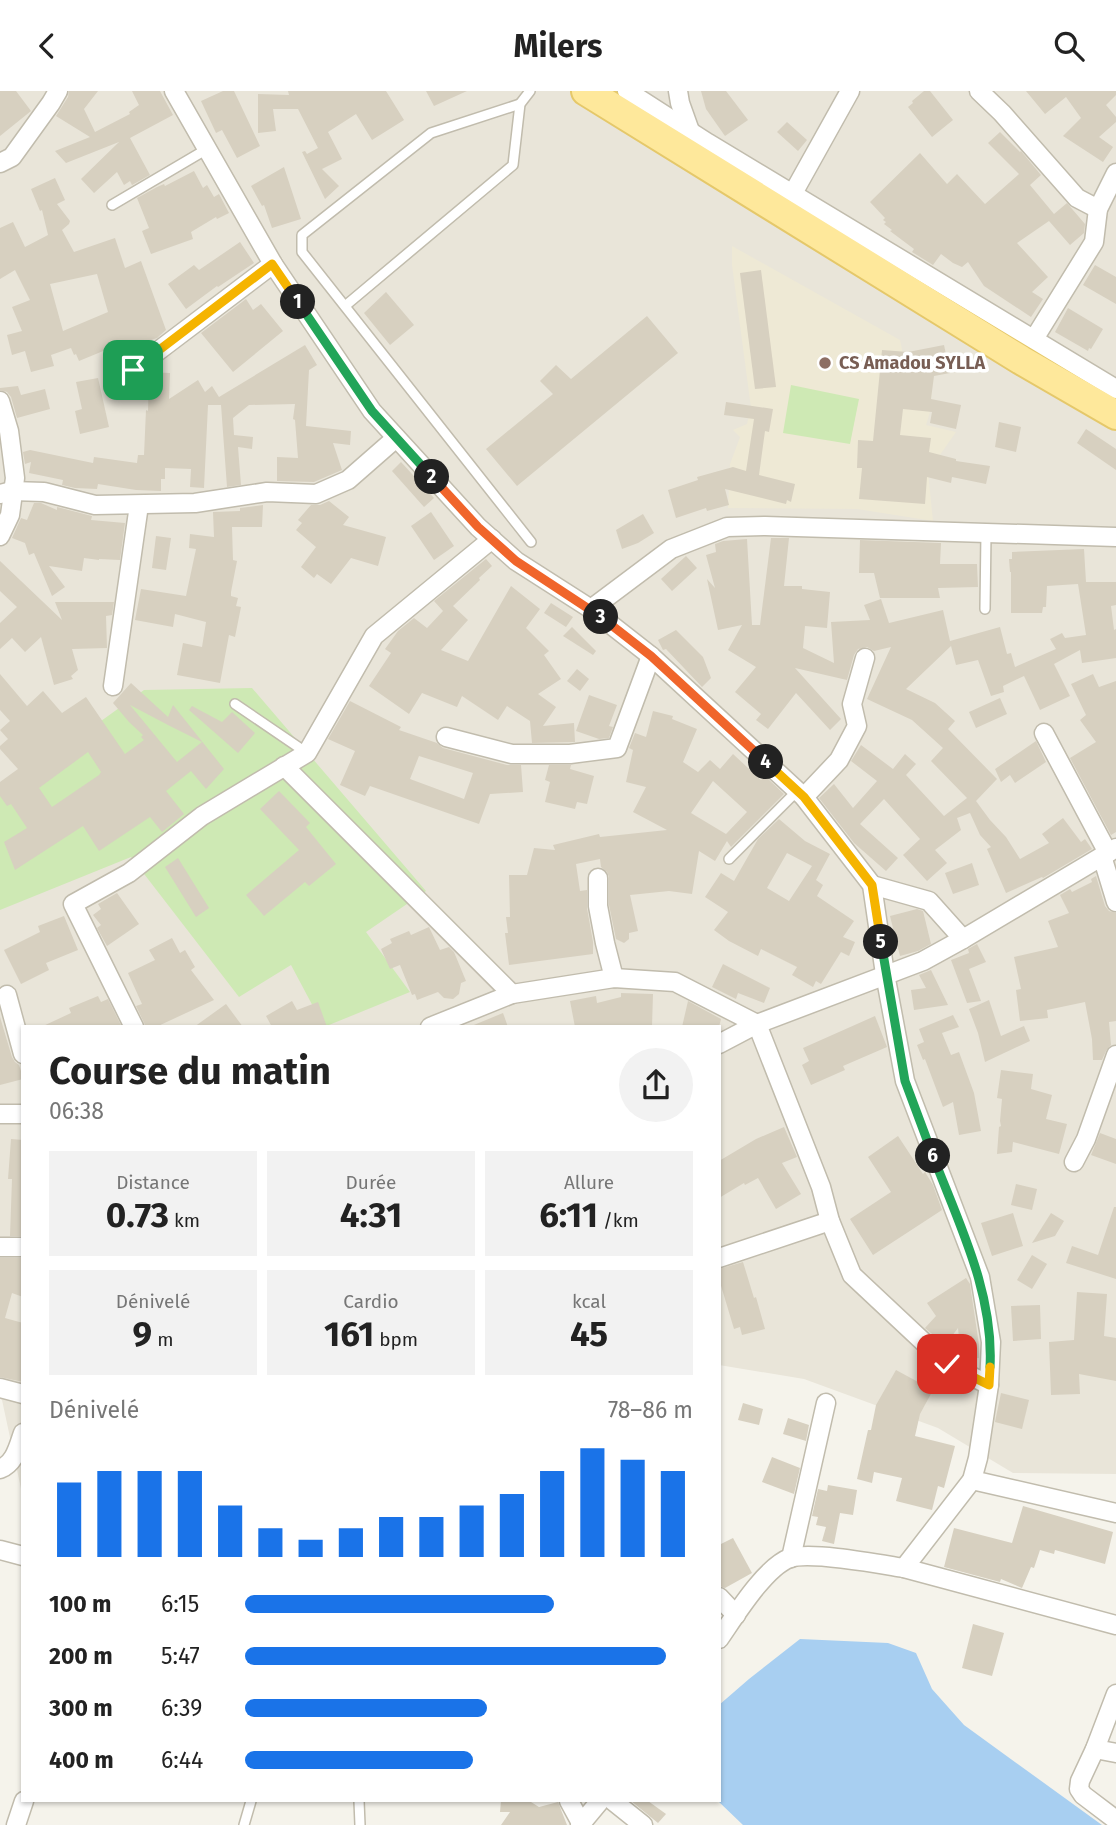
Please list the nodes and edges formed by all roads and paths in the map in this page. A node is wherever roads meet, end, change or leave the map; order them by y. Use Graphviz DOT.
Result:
graph roads {
  1 [pos="58,91"];
  2 [pos="174,91"];
  3 [pos="530,91"];
  4 [pos="627,91"];
  5 [pos="678,91"];
  6 [pos="850,91"];
  7 [pos="979,91"];
  8 [pos="595,94"];
  9 [pos="520,104"];
  10 [pos="691,131"];
  11 [pos="207,149"];
  12 [pos="702,151"];
  13 [pos="0,163"];
  14 [pos="1116,173"];
  15 [pos="788,204"];
  16 [pos="112,205"];
  17 [pos="1098,209"];
  18 [pos="880,260"];
  19 [pos="272,264"];
  20 [pos="345,306"];
  21 [pos="1034,339"];
  22 [pos="133,370"];
  23 [pos="1116,389"];
  24 [pos="0,401"];
  25 [pos="1116,415"];
  26 [pos="396,438"];
  27 [pos="6,493"];
  28 [pos="139,505"];
  29 [pos="986,533"];
  30 [pos="0,536"];
  31 [pos="1116,537"];
  32 [pos="492,539"];
  33 [pos="531,542"];
  34 [pos="591,609"];
  35 [pos="985,610"];
  36 [pos="651,656"];
  37 [pos="865,658"];
  38 [pos="113,686"];
  39 [pos="235,704"];
  40 [pos="1044,733"];
  41 [pos="446,737"];
  42 [pos="307,753"];
  43 [pos="284,767"];
  44 [pos="800,794"];
  45 [pos="1109,852"];
  46 [pos="729,859"];
  47 [pos="598,878"];
  48 [pos="872,885"];
  49 [pos="1116,902"];
  50 [pos="963,939"];
  51 [pos="885,974"];
  52 [pos="614,978"];
  53 [pos="512,994"];
  54 [pos="7,995"];
  55 [pos="757,1024"];
  56 [pos="133,1025"];
  57 [pos="435,1025"];
  58 [pos="721,1043"];
  59 [pos="21,1047"];
  60 [pos="1116,1055"];
  61 [pos="0,1114"];
  62 [pos="21,1114"];
  63 [pos="1074,1162"];
  64 [pos="830,1221"];
  65 [pos="0,1247"];
  66 [pos="21,1247"];
  67 [pos="721,1257"];
  68 [pos="989,1385"];
  69 [pos="0,1388"];
  70 [pos="21,1393"];
  71 [pos="826,1403"];
  72 [pos="21,1439"];
  73 [pos="0,1469"];
  74 [pos="972,1480"];
  75 [pos="1116,1513"];
  76 [pos="0,1549"];
  77 [pos="21,1555"];
  78 [pos="791,1558"];
  79 [pos="904,1568"];
  80 [pos="721,1599"];
  81 [pos="736,1615"];
  82 [pos="1116,1625"];
  83 [pos="721,1636"];
  84 [pos="1116,1694"];
  85 [pos="1095,1749"];
  86 [pos="1116,1753"];
  87 [pos="24,1802"];
  88 [pos="251,1802"];
  89 [pos="359,1802"];
  90 [pos="569,1802"];
  91 [pos="599,1802"];
  92 [pos="614,1802"];
  93 [pos="1116,1820"];
  94 [pos="580,1824"];
  95 [pos="16,1825"];
  96 [pos="244,1825"];
  97 [pos="360,1825"];
  98 [pos="643,1825"];
  1 -- 13 [label="street"];
  2 -- 11 [label="street"];
  3 -- 9 [label="lane"];
  4 -- 10 [label="street"];
  5 -- 10 [label="street"];
  6 -- 15 [label="street"];
  7 -- 17 [label="street"];
  8 -- 12 [label="main road"];
  9 -- 20 [label="lane"];
  9 -- 20 [label="lane"];
  10 -- 12 [label="street"];
  11 -- 16 [label="lane"];
  11 -- 19 [label="street"];
  12 -- 15 [label="main road"];
  14 -- 17 [label="street"];
  15 -- 18 [label="main road"];
  17 -- 21 [label="street"];
  18 -- 21 [label="street"];
  18 -- 25 [label="main road"];
  19 -- 22 [label="street"];
  19 -- 26 [label="street"];
  20 -- 33 [label="lane"];
  21 -- 23 [label="street"];
  24 -- 27 [label="street"];
  26 -- 28 [label="street"];
  26 -- 32 [label="street"];
  27 -- 28 [label="street"];
  27 -- 30 [label="street"];
  28 -- 38 [label="street"];
  29 -- 31 [label="street"];
  29 -- 34 [label="street"];
  29 -- 35 [label="lane"];
  32 -- 34 [label="street"];
  32 -- 42 [label="street"];
  34 -- 36 [label="street"];
  36 -- 41 [label="street"];
  36 -- 44 [label="street"];
  37 -- 44 [label="street"];
  39 -- 42 [label="lane"];
  40 -- 45 [label="street"];
  42 -- 43 [label="street"];
  43 -- 53 [label="street"];
  43 -- 56 [label="street"];
  44 -- 46 [label="lane"];
  44 -- 48 [label="street"];
  45 -- 49 [label="street"];
  45 -- 50 [label="street"];
  47 -- 52 [label="street"];
  48 -- 50 [label="street"];
  48 -- 51 [label="street"];
  50 -- 51 [label="street"];
  51 -- 55 [label="street"];
  51 -- 68 [label="street"];
  52 -- 53 [label="street"];
  52 -- 55 [label="street"];
  53 -- 57 [label="street"];
  54 -- 59 [label="street"];
  55 -- 58 [label="street"];
  55 -- 64 [label="street"];
  60 -- 63 [label="street"];
  61 -- 62 [label="street"];
  64 -- 67 [label="street"];
  64 -- 68 [label="street"];
  65 -- 66 [label="street"];
  68 -- 74 [label="street"];
  69 -- 70 [label="street"];
  71 -- 78 [label="street"];
  72 -- 73 [label="street"];
  74 -- 75 [label="street"];
  74 -- 79 [label="street"];
  76 -- 77 [label="street"];
  78 -- 79 [label="street"];
  78 -- 81 [label="street"];
  79 -- 82 [label="street"];
  80 -- 81 [label="street"];
  81 -- 83 [label="street"];
  84 -- 85 [label="street"];
  85 -- 86 [label="street"];
  85 -- 93 [label="street"];
  87 -- 95 [label="street"];
  88 -- 96 [label="lane"];
  89 -- 97 [label="lane"];
  90 -- 94 [label="street"];
  91 -- 94 [label="street"];
  92 -- 98 [label="street"];
}
